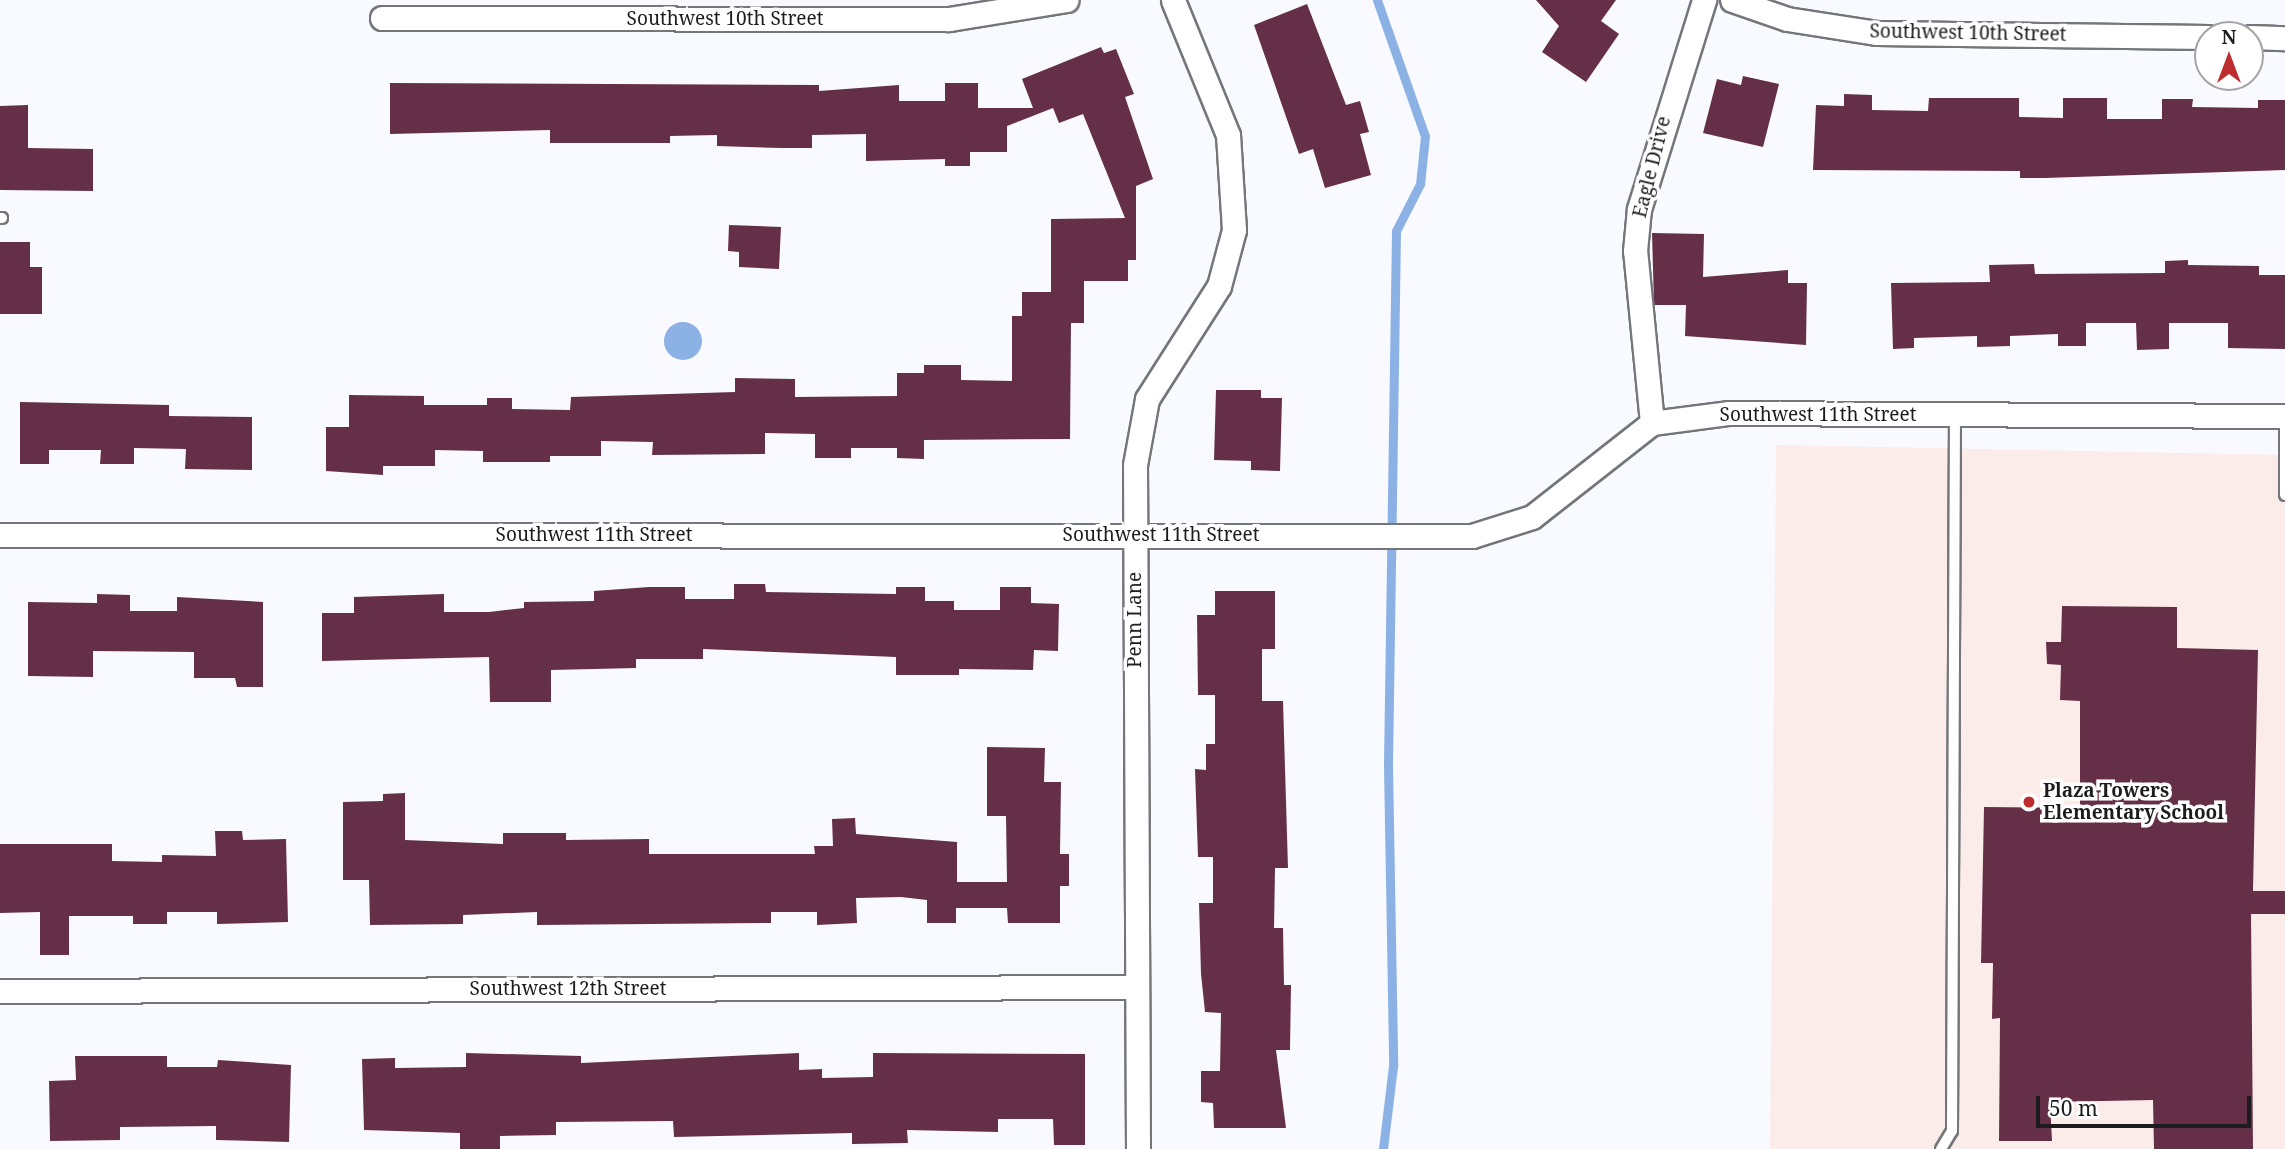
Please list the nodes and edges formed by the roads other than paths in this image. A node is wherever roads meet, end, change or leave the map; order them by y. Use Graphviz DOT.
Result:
graph roads {
  1 [pos="1066,0"];
  2 [pos="1173,0"];
  3 [pos="1704,0"];
  4 [pos="1732,0"];
  5 [pos="574,9"];
  6 [pos="383,18"];
  7 [pos="2194,37"];
  8 [pos="2264,37"];
  9 [pos="2285,38"];
  10 [pos="1955,416"];
  11 [pos="2285,416"];
  12 [pos="1652,423"];
  13 [pos="2285,427"];
  14 [pos="2285,495"];
  15 [pos="1135,535"];
  16 [pos="0,536"];
  17 [pos="1136,987"];
  18 [pos="0,991"];
  19 [pos="1138,1149"];
  20 [pos="1941,1149"];
  1 -- 5 [label="street, Southwest 10th Street"];
  2 -- 15 [label="street, Penn Lane"];
  3 -- 12 [label="street, Eagle Drive"];
  4 -- 7 [label="street, Southwest 10th Street"];
  5 -- 6 [label="street, Southwest 10th Street"];
  8 -- 9 [label="street"];
  10 -- 11 [label="street, Southwest 11th Street"];
  10 -- 12 [label="street, Southwest 11th Street"];
  10 -- 20 [label="lane"];
  12 -- 15 [label="street, Southwest 11th Street"];
  13 -- 14 [label="lane"];
  15 -- 16 [label="street, Southwest 11th Street"];
  15 -- 17 [label="street, Penn Lane"];
  17 -- 18 [label="street, Southwest 12th Street"];
  17 -- 19 [label="street, Penn Lane"];
}
